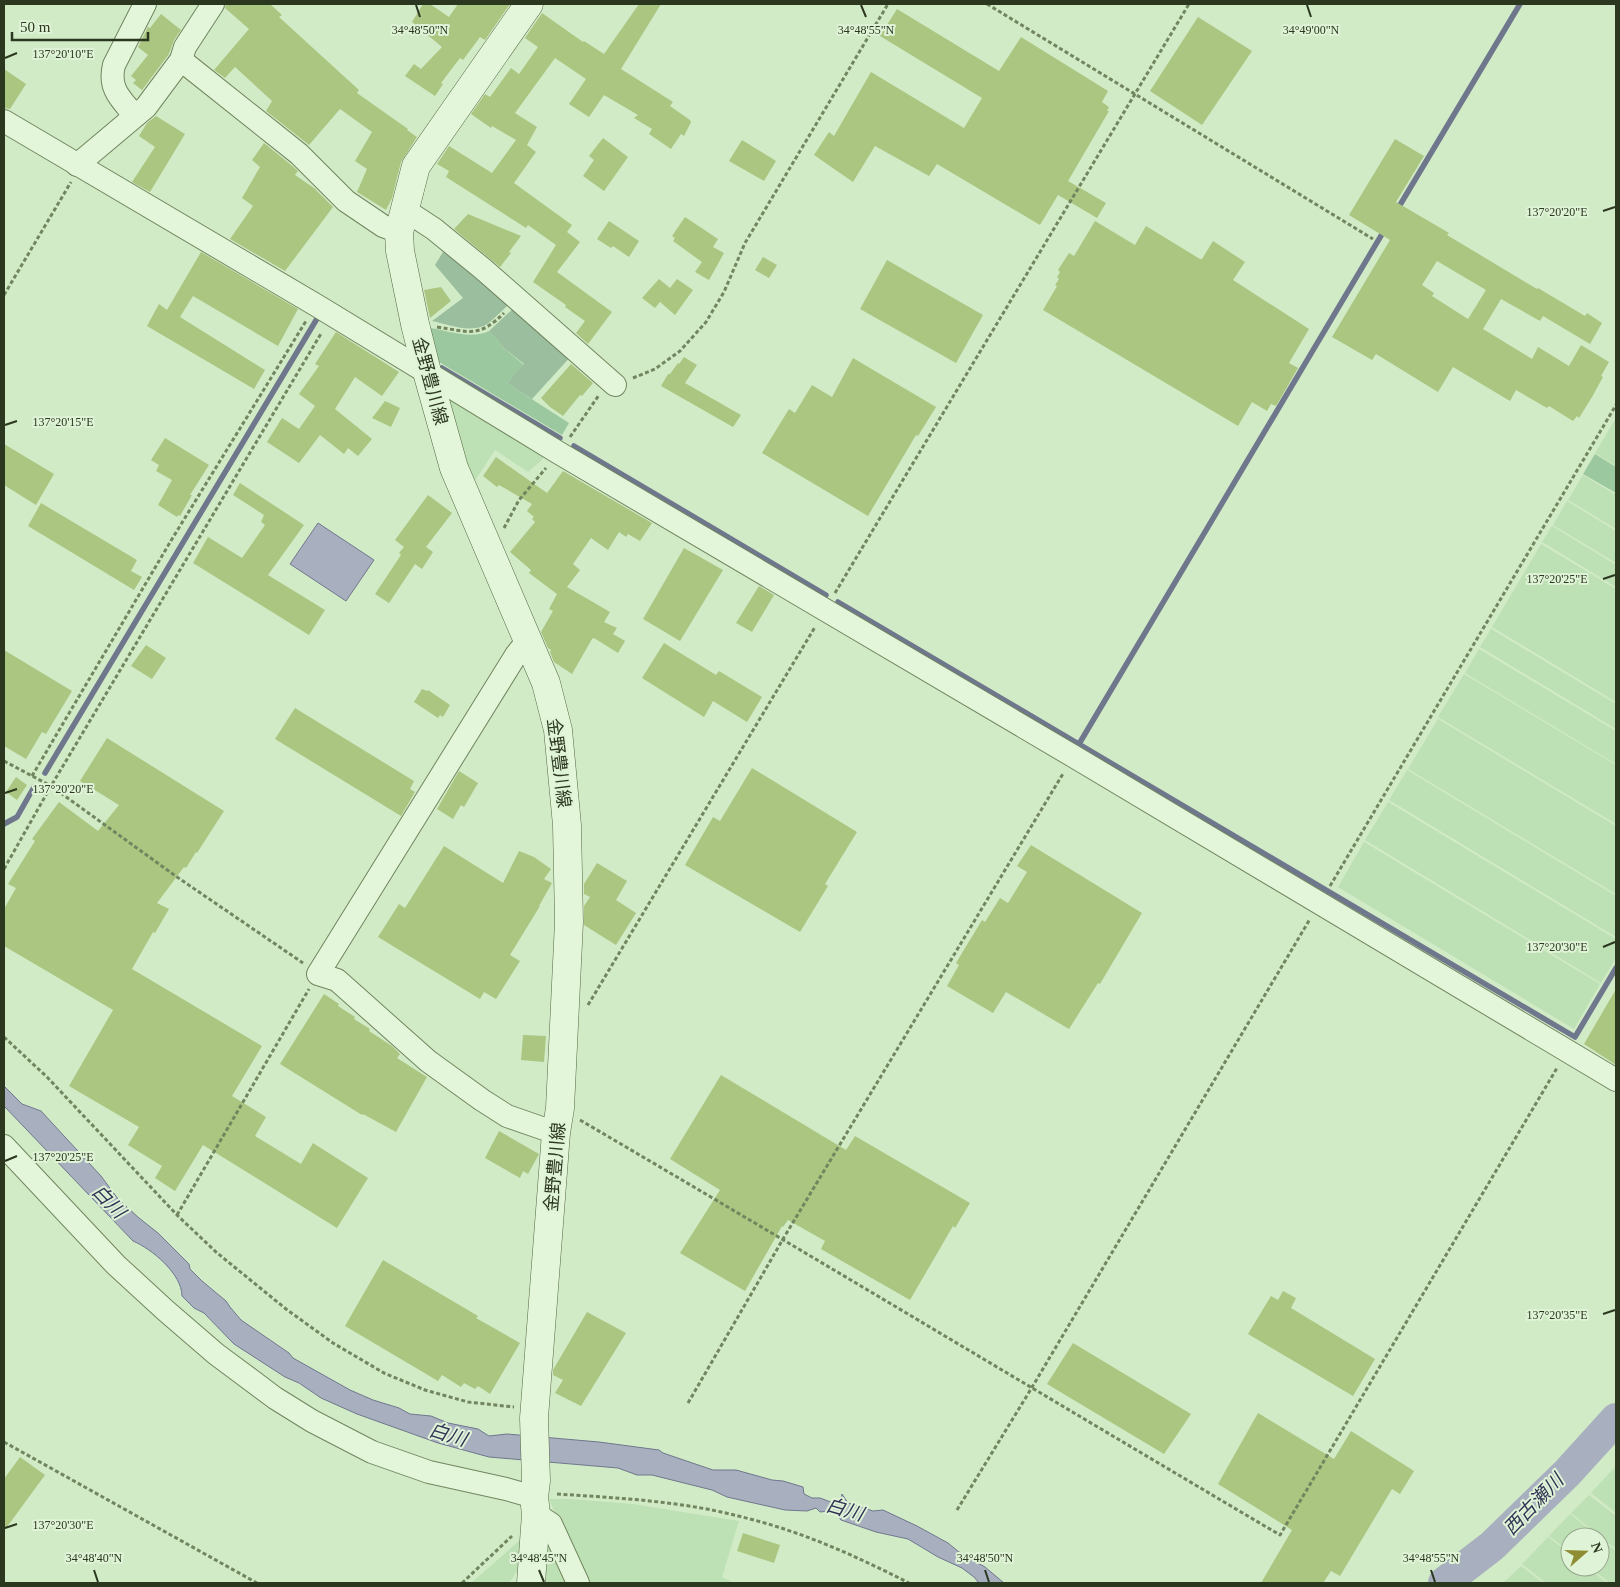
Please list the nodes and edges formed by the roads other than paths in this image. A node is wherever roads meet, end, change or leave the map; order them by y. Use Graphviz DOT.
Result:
graph roads {
  1 [pos="145,4"];
  2 [pos="214,4"];
  3 [pos="529,4"];
  4 [pos="181,60"];
  5 [pos="135,116"];
  6 [pos="4,122"];
  7 [pos="78,165"];
  8 [pos="402,221"];
  9 [pos="427,372"];
  10 [pos="615,385"];
  11 [pos="527,641"];
  12 [pos="1616,1080"];
  13 [pos="558,1121"];
  14 [pos="4,1146"];
  15 [pos="535,1497"];
  16 [pos="532,1583"];
  17 [pos="578,1583"];
  1 -- 5 [label="street"];
  2 -- 4 [label="street"];
  3 -- 8 [label="main road, 金野豊川線"];
  4 -- 5 [label="street"];
  4 -- 8 [label="street"];
  5 -- 7 [label="street"];
  6 -- 7 [label="street"];
  7 -- 9 [label="street"];
  8 -- 9 [label="main road, 金野豊川線"];
  8 -- 10 [label="street"];
  9 -- 11 [label="main road, 金野豊川線"];
  9 -- 12 [label="street"];
  11 -- 13 [label="main road, 金野豊川線"];
  11 -- 13 [label="street"];
  13 -- 15 [label="main road, 金野豊川線"];
  14 -- 15 [label="street"];
  15 -- 16 [label="main road, 金野豊川線"];
  15 -- 17 [label="street"];
}
